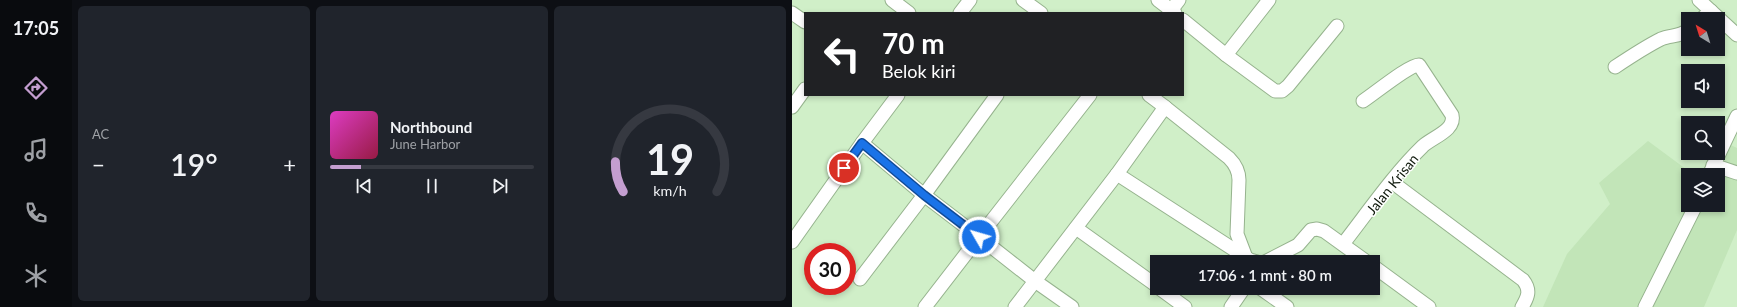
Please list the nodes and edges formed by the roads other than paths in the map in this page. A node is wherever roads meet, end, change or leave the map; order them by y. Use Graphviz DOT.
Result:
graph roads {
  1 [pos="892,0"];
  2 [pos="970,0"];
  3 [pos="1024,0"];
  4 [pos="1158,0"];
  5 [pos="1269,0"];
  6 [pos="1700,0"];
  7 [pos="1174,9"];
  8 [pos="1711,10"];
  9 [pos="908,12"];
  10 [pos="961,12"];
  11 [pos="1040,12"];
  12 [pos="792,13"];
  13 [pos="804,21"];
  14 [pos="1184,21"];
  15 [pos="1337,26"];
  16 [pos="1681,34"];
  17 [pos="1737,35"];
  18 [pos="1226,56"];
  19 [pos="1615,67"];
  20 [pos="804,90"];
  21 [pos="897,96"];
  22 [pos="996,96"];
  23 [pos="1089,96"];
  24 [pos="1150,96"];
  25 [pos="1363,101"];
  26 [pos="792,107"];
  27 [pos="1165,108"];
  28 [pos="1737,116"];
  29 [pos="862,143"];
  30 [pos="1712,168"];
  31 [pos="1725,172"];
  32 [pos="1117,174"];
  33 [pos="1737,174"];
  34 [pos="1392,182"];
  35 [pos="924,195"];
  36 [pos="1693,212"];
  37 [pos="1076,228"];
  38 [pos="979,237"];
  39 [pos="792,242"];
  40 [pos="1343,244"];
  41 [pos="1245,255"];
  42 [pos="1279,255"];
  43 [pos="1358,255"];
  44 [pos="1380,271"];
  45 [pos="860,279"];
  46 [pos="1035,281"];
  47 [pos="1150,281"];
  48 [pos="1169,295"];
  49 [pos="1239,295"];
  50 [pos="1270,295"];
  51 [pos="925,307"];
  52 [pos="1015,307"];
  53 [pos="1072,307"];
  54 [pos="1185,307"];
  55 [pos="1231,307"];
  56 [pos="1287,307"];
  57 [pos="1429,307"];
  58 [pos="1522,307"];
  59 [pos="1646,307"];
  1 -- 9 [label="street"];
  2 -- 10 [label="street"];
  3 -- 11 [label="street"];
  4 -- 7 [label="street"];
  5 -- 18 [label="street"];
  6 -- 8 [label="street"];
  8 -- 17 [label="street"];
  12 -- 13 [label="street"];
  14 -- 18 [label="street"];
  15 -- 18 [label="street"];
  16 -- 19 [label="street"];
  20 -- 26 [label="street"];
  21 -- 29 [label="street"];
  22 -- 35 [label="street"];
  23 -- 38 [label="street"];
  24 -- 27 [label="street"];
  25 -- 34 [label="street, Jalan Krisan"];
  27 -- 32 [label="street"];
  27 -- 41 [label="street"];
  28 -- 30 [label="street"];
  29 -- 35 [label="street"];
  29 -- 39 [label="street"];
  31 -- 33 [label="street"];
  32 -- 37 [label="street"];
  32 -- 41 [label="street"];
  34 -- 40 [label="street, Jalan Krisan"];
  34 -- 58 [label="street"];
  35 -- 38 [label="street"];
  35 -- 45 [label="street"];
  36 -- 59 [label="street"];
  37 -- 46 [label="street"];
  37 -- 47 [label="street"];
  38 -- 46 [label="street"];
  38 -- 51 [label="street"];
  40 -- 42 [label="street"];
  40 -- 43 [label="street"];
  44 -- 57 [label="street"];
  46 -- 52 [label="street"];
  46 -- 53 [label="street"];
  48 -- 54 [label="street"];
  49 -- 55 [label="street"];
  50 -- 56 [label="street"];
}
